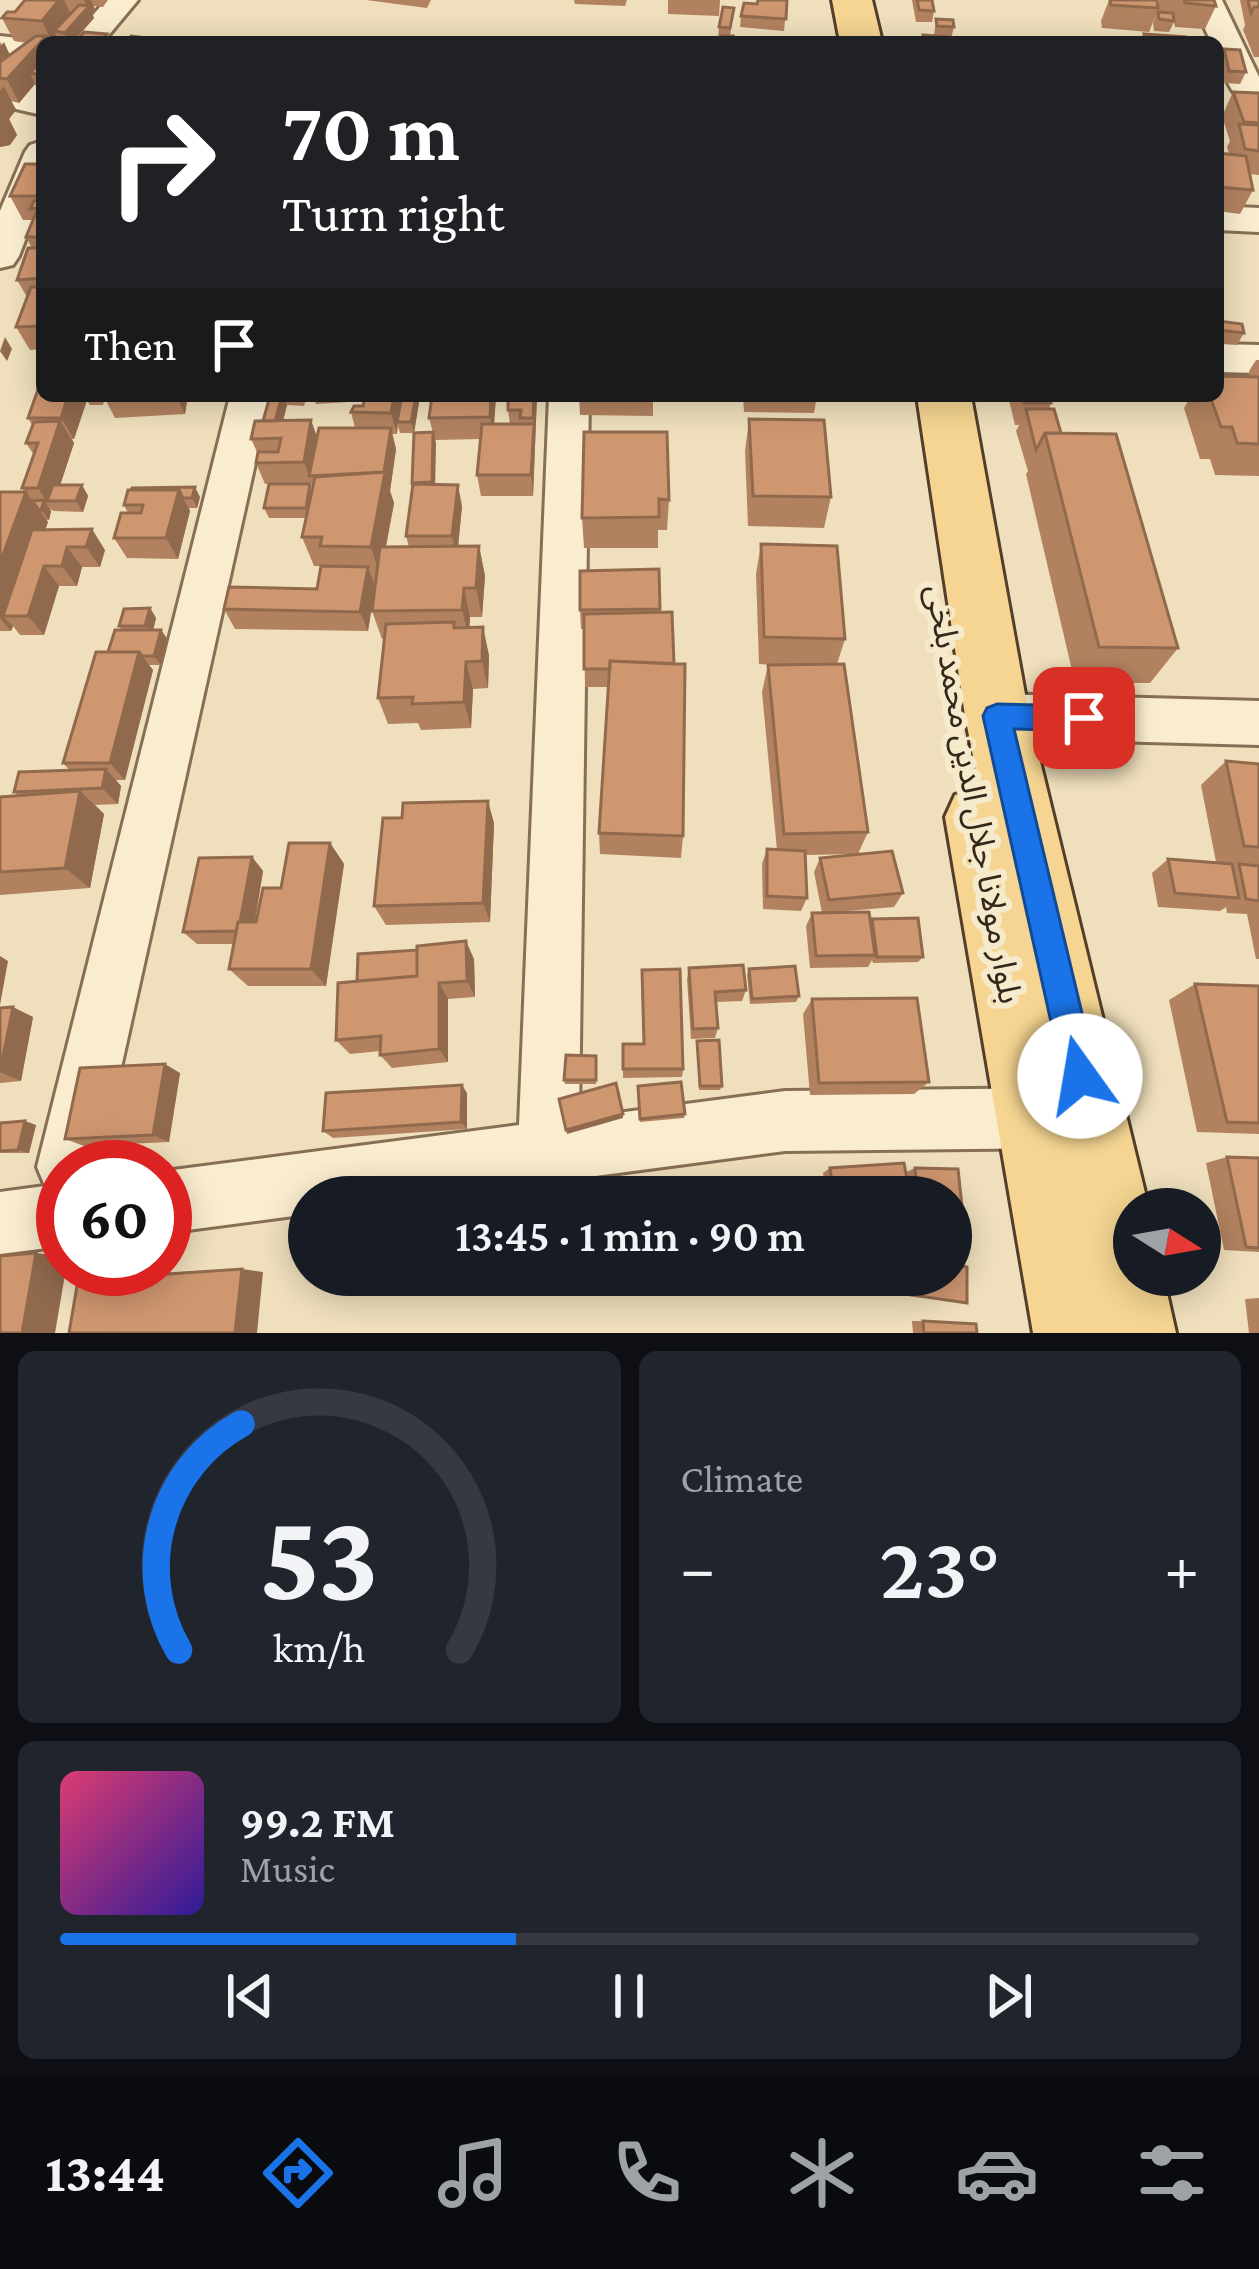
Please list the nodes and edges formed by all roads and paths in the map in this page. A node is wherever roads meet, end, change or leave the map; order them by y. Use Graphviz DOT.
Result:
graph roads {
  1 [pos="123,0"];
  2 [pos="829,0"];
  3 [pos="852,0"];
  4 [pos="1207,0"];
  5 [pos="91,36"];
  6 [pos="836,36"];
  7 [pos="860,36"];
  8 [pos="1221,36"];
  9 [pos="1224,43"];
  10 [pos="0,44"];
  11 [pos="36,47"];
  12 [pos="1246,98"];
  13 [pos="24,173"];
  14 [pos="1224,218"];
  15 [pos="1259,220"];
  16 [pos="0,256"];
  17 [pos="1224,358"];
  18 [pos="1259,359"];
  19 [pos="249,402"];
  20 [pos="569,402"];
  21 [pos="903,402"];
  22 [pos="945,402"];
  23 [pos="997,716"];
  24 [pos="1259,723"];
  25 [pos="1062,1118"];
  26 [pos="65,1140"];
  27 [pos="548,1152"];
  28 [pos="192,1198"];
  29 [pos="1076,1333"];
  30 [pos="1132,1333"];
  1 -- 5 [label="street"];
  2 -- 6 [label="main road"];
  3 -- 7 [label="main road"];
  4 -- 8 [label="street"];
  9 -- 12 [label="street"];
  10 -- 11 [label="street"];
  13 -- 16 [label="street"];
  14 -- 15 [label="street"];
  17 -- 18 [label="street"];
  19 -- 26 [label="street"];
  20 -- 27 [label="street"];
  21 -- 25 [label="main road, بلوار مولانا جلال الدین محمد بلخی"];
  22 -- 23 [label="main road, بلوار مولانا جلال الدین محمد بلخی"];
  23 -- 24 [label="street"];
  23 -- 25 [label="main road, بلوار مولانا جلال الدین محمد بلخی"];
  25 -- 27 [label="street"];
  25 -- 29 [label="main road, بلوار مولانا جلال الدین محمد بلخی"];
  25 -- 30 [label="main road, بلوار مولانا جلال الدین محمد بلخی"];
  27 -- 28 [label="street"];
}
